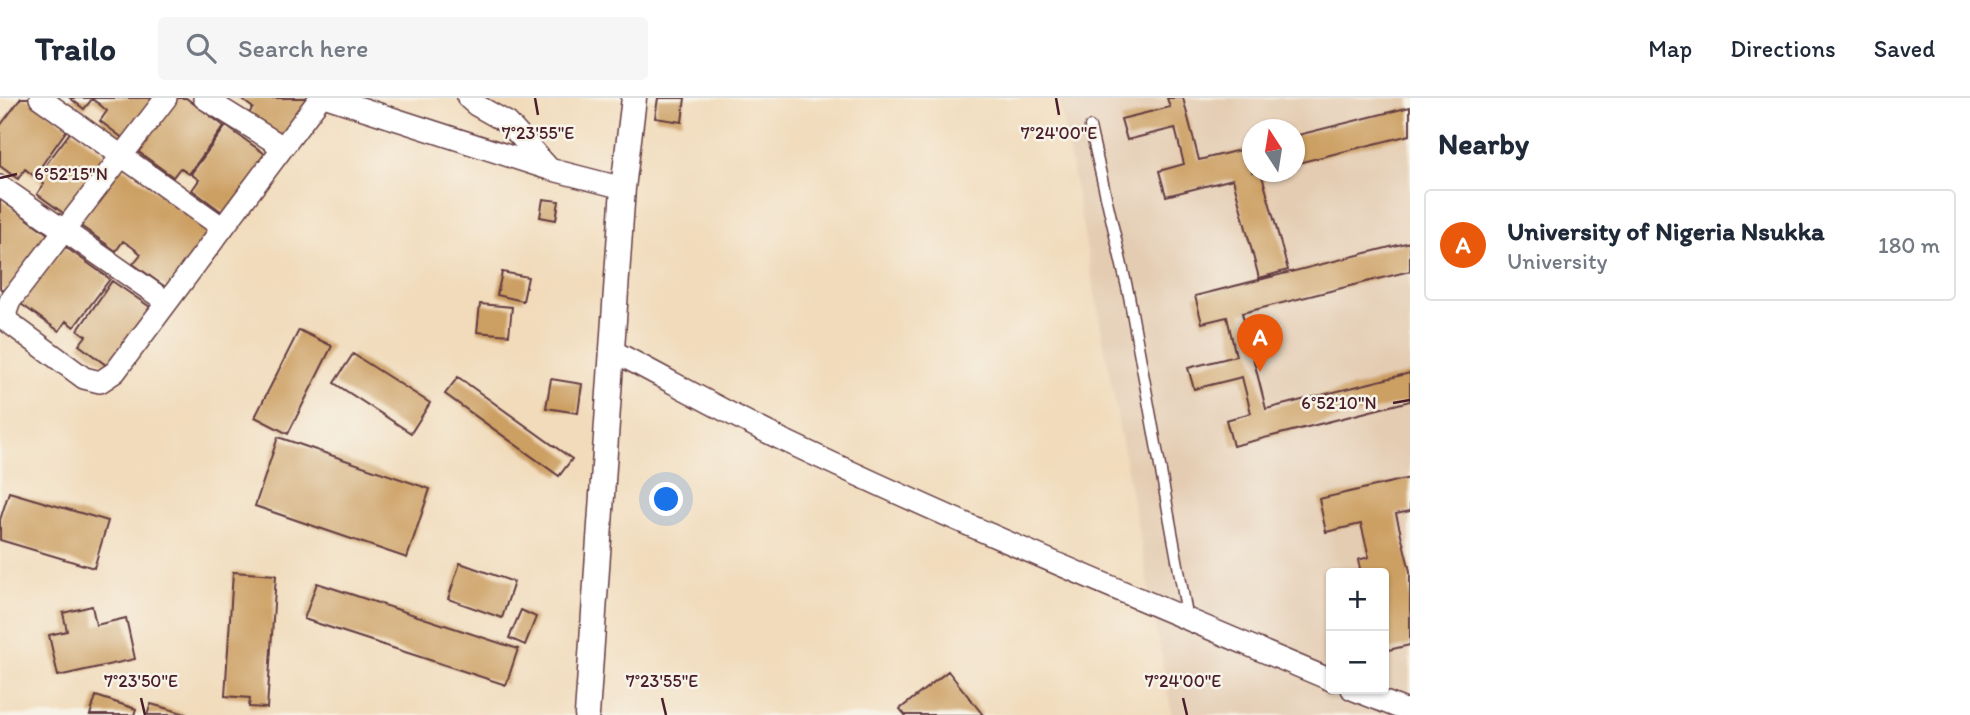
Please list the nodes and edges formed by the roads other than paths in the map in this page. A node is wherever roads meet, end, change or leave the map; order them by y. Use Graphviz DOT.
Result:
graph roads {
  1 [pos="40,98"];
  2 [pos="166,98"];
  3 [pos="204,98"];
  4 [pos="320,98"];
  5 [pos="330,98"];
  6 [pos="468,98"];
  7 [pos="634,98"];
  8 [pos="1090,127"];
  9 [pos="283,147"];
  10 [pos="121,156"];
  11 [pos="549,169"];
  12 [pos="0,186"];
  13 [pos="623,188"];
  14 [pos="223,228"];
  15 [pos="64,232"];
  16 [pos="167,302"];
  17 [pos="611,350"];
  18 [pos="1188,620"];
  19 [pos="1326,678"];
  20 [pos="1365,694"];
  21 [pos="1410,712"];
  22 [pos="587,715"];
  1 -- 10 [label="street"];
  2 -- 10 [label="street"];
  3 -- 9 [label="street"];
  4 -- 9 [label="street"];
  5 -- 11 [label="street"];
  6 -- 11 [label="street"];
  7 -- 13 [label="street"];
  8 -- 18 [label="lane"];
  9 -- 14 [label="street"];
  10 -- 14 [label="street"];
  10 -- 15 [label="street"];
  11 -- 13 [label="street"];
  12 -- 15 [label="street"];
  13 -- 17 [label="street"];
  14 -- 16 [label="street"];
  15 -- 16 [label="street"];
  15 -- 16 [label="street"];
  17 -- 18 [label="street"];
  17 -- 22 [label="street"];
  18 -- 19 [label="street"];
  20 -- 21 [label="street"];
}
